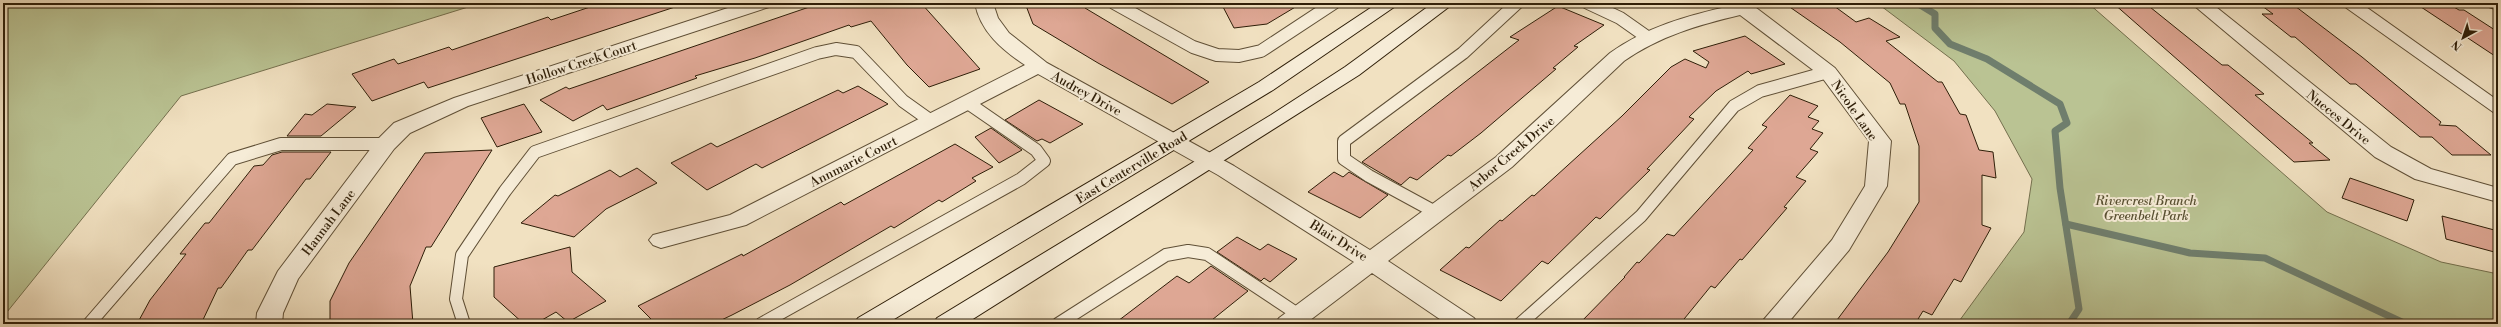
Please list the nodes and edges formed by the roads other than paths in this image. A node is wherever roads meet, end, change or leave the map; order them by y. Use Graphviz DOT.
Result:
graph roads {
  1 [pos="762,3"];
  2 [pos="984,3"];
  3 [pos="1114,3"];
  4 [pos="1334,3"];
  5 [pos="1391,3"];
  6 [pos="1445,3"];
  7 [pos="1517,3"];
  8 [pos="1588,3"];
  9 [pos="2200,3"];
  10 [pos="2350,3"];
  11 [pos="1740,5"];
  12 [pos="1647,37"];
  13 [pos="1039,66"];
  14 [pos="1828,72"];
  15 [pos="968,102"];
  16 [pos="2498,108"];
  17 [pos="931,121"];
  18 [pos="394,136"];
  19 [pos="1174,141"];
  20 [pos="1210,162"];
  21 [pos="2498,195"];
  22 [pos="1437,213"];
  23 [pos="661,240"];
  24 [pos="1372,260"];
  25 [pos="1294,320"];
  26 [pos="89,324"];
  27 [pos="269,324"];
  28 [pos="464,324"];
  29 [pos="761,324"];
  30 [pos="867,324"];
  31 [pos="946,324"];
  32 [pos="1058,324"];
  33 [pos="1465,324"];
  34 [pos="1520,324"];
  35 [pos="1773,324"];
  1 -- 18 [label="street, Hollow Creek Court"];
  2 -- 13 [label="street, Audrey Drive"];
  3 -- 4 [label="lane"];
  5 -- 19 [label="street, East Centerville Road"];
  6 -- 20 [label="street"];
  7 -- 22 [label="lane"];
  8 -- 12 [label="lane"];
  9 -- 21 [label="street, Nueces Drive"];
  10 -- 16 [label="lane"];
  11 -- 12 [label="street, Arbor Creek Drive"];
  11 -- 14 [label="street, Nicole Lane"];
  12 -- 22 [label="street, Arbor Creek Drive"];
  13 -- 15 [label="street, Annmarie Court"];
  13 -- 19 [label="street, Audrey Drive"];
  14 -- 34 [label="lane"];
  14 -- 35 [label="street, Nicole Lane"];
  15 -- 17 [label="street, Annmarie Court"];
  15 -- 29 [label="lane"];
  17 -- 23 [label="street, Annmarie Court"];
  17 -- 28 [label="lane"];
  18 -- 26 [label="lane"];
  18 -- 27 [label="street, Hannah Lane"];
  19 -- 20 [label="street, Audrey Drive"];
  19 -- 30 [label="street, East Centerville Road"];
  20 -- 24 [label="street, Blair Drive"];
  20 -- 31 [label="street"];
  22 -- 24 [label="street, Arbor Creek Drive"];
  24 -- 25 [label="street, Arbor Creek Drive"];
  24 -- 33 [label="street, Blair Drive"];
  25 -- 32 [label="lane"];
}
